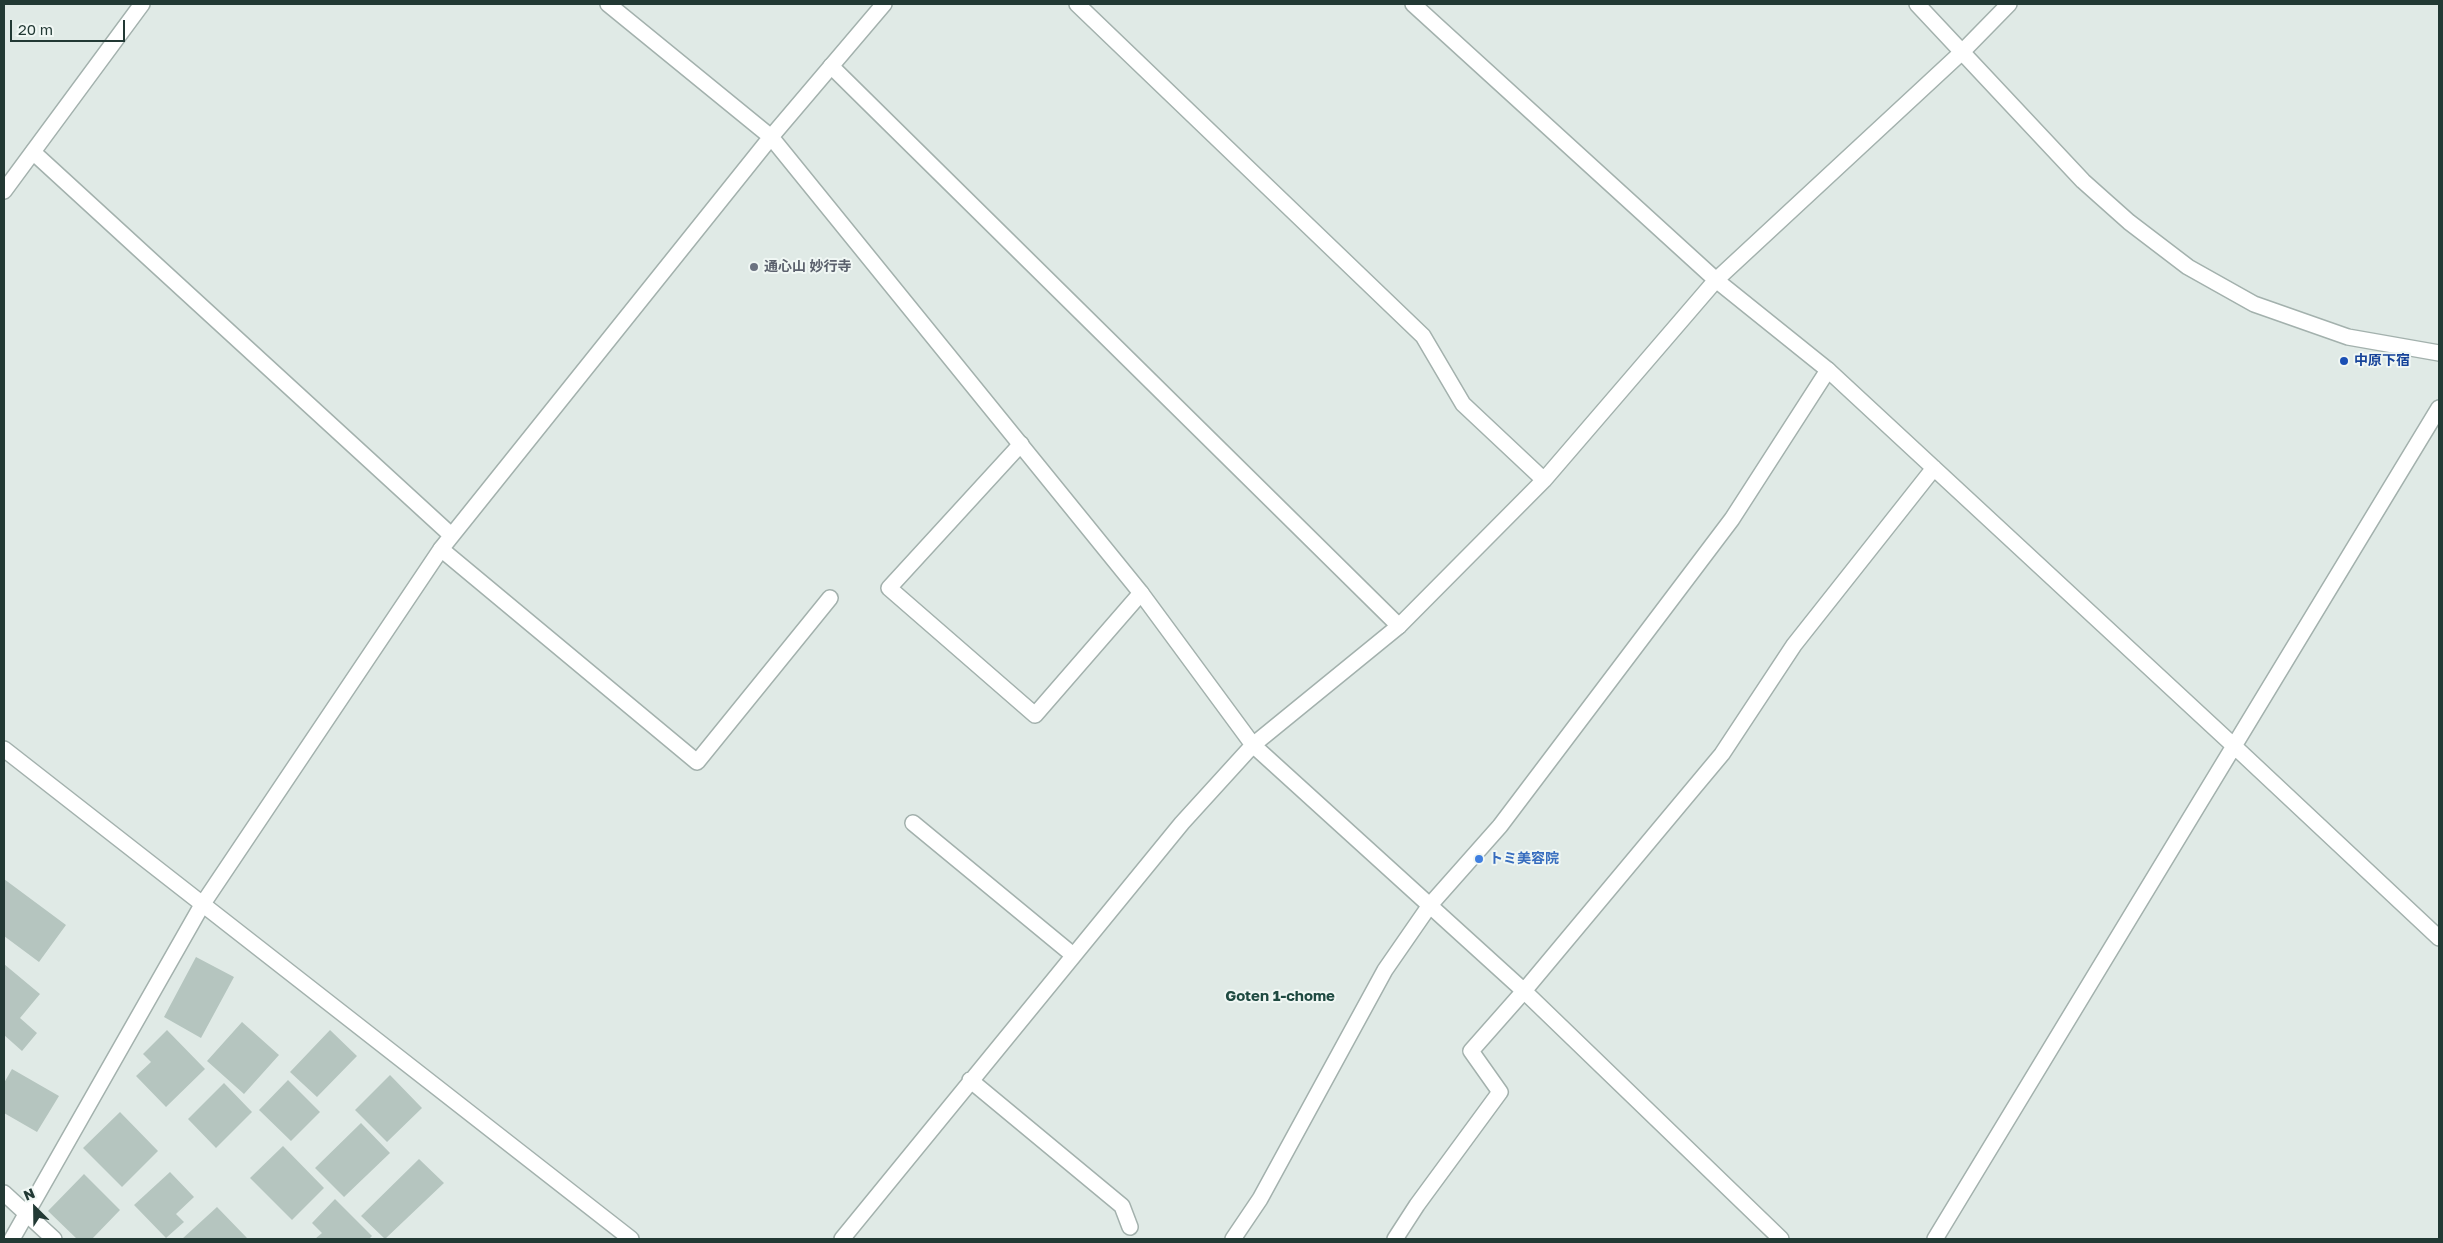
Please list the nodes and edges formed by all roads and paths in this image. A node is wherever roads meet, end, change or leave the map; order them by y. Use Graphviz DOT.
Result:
graph roads {
  1 [pos="142,4"];
  2 [pos="608,4"];
  3 [pos="884,4"];
  4 [pos="1077,4"];
  5 [pos="1413,4"];
  6 [pos="1917,4"];
  7 [pos="2009,4"];
  8 [pos="1962,52"];
  9 [pos="831,66"];
  10 [pos="771,136"];
  11 [pos="33,152"];
  12 [pos="4,191"];
  13 [pos="1716,280"];
  14 [pos="2439,353"];
  15 [pos="1828,370"];
  16 [pos="2439,408"];
  17 [pos="1021,444"];
  18 [pos="1934,468"];
  19 [pos="1544,480"];
  20 [pos="451,535"];
  21 [pos="441,549"];
  22 [pos="1141,593"];
  23 [pos="830,598"];
  24 [pos="1399,626"];
  25 [pos="1253,745"];
  26 [pos="2234,746"];
  27 [pos="4,749"];
  28 [pos="913,823"];
  29 [pos="202,905"];
  30 [pos="1430,905"];
  31 [pos="2439,938"];
  32 [pos="1073,955"];
  33 [pos="1524,990"];
  34 [pos="970,1080"];
  35 [pos="4,1193"];
  36 [pos="27,1214"];
  37 [pos="1130,1227"];
  38 [pos="12,1239"];
  39 [pos="54,1239"];
  40 [pos="631,1239"];
  41 [pos="842,1239"];
  42 [pos="1233,1239"];
  43 [pos="1395,1239"];
  44 [pos="1781,1239"];
  45 [pos="1935,1239"];
  1 -- 11 [label="street"];
  2 -- 10 [label="street"];
  3 -- 9 [label="street"];
  4 -- 19 [label="street"];
  5 -- 13 [label="street"];
  6 -- 8 [label="street"];
  7 -- 8 [label="street"];
  8 -- 13 [label="street"];
  8 -- 14 [label="street"];
  9 -- 10 [label="street"];
  9 -- 24 [label="street"];
  10 -- 17 [label="street"];
  10 -- 20 [label="street"];
  11 -- 12 [label="street"];
  11 -- 20 [label="street"];
  13 -- 15 [label="street"];
  13 -- 19 [label="street"];
  15 -- 18 [label="street"];
  15 -- 30 [label="street"];
  16 -- 26 [label="street"];
  17 -- 22 [label="street"];
  17 -- 22 [label="street"];
  18 -- 26 [label="street"];
  18 -- 33 [label="street"];
  19 -- 24 [label="street"];
  20 -- 21 [label="street"];
  21 -- 23 [label="street"];
  21 -- 29 [label="street"];
  22 -- 25 [label="street"];
  24 -- 25 [label="street"];
  25 -- 30 [label="street"];
  25 -- 32 [label="street"];
  26 -- 31 [label="street"];
  26 -- 45 [label="street"];
  27 -- 29 [label="street"];
  28 -- 32 [label="street"];
  29 -- 36 [label="street"];
  29 -- 40 [label="street"];
  30 -- 33 [label="street"];
  30 -- 42 [label="street"];
  32 -- 34 [label="street"];
  33 -- 43 [label="street"];
  33 -- 44 [label="street"];
  34 -- 37 [label="street"];
  34 -- 41 [label="street"];
  35 -- 36 [label="street"];
  36 -- 38 [label="street"];
  36 -- 39 [label="street"];
}
